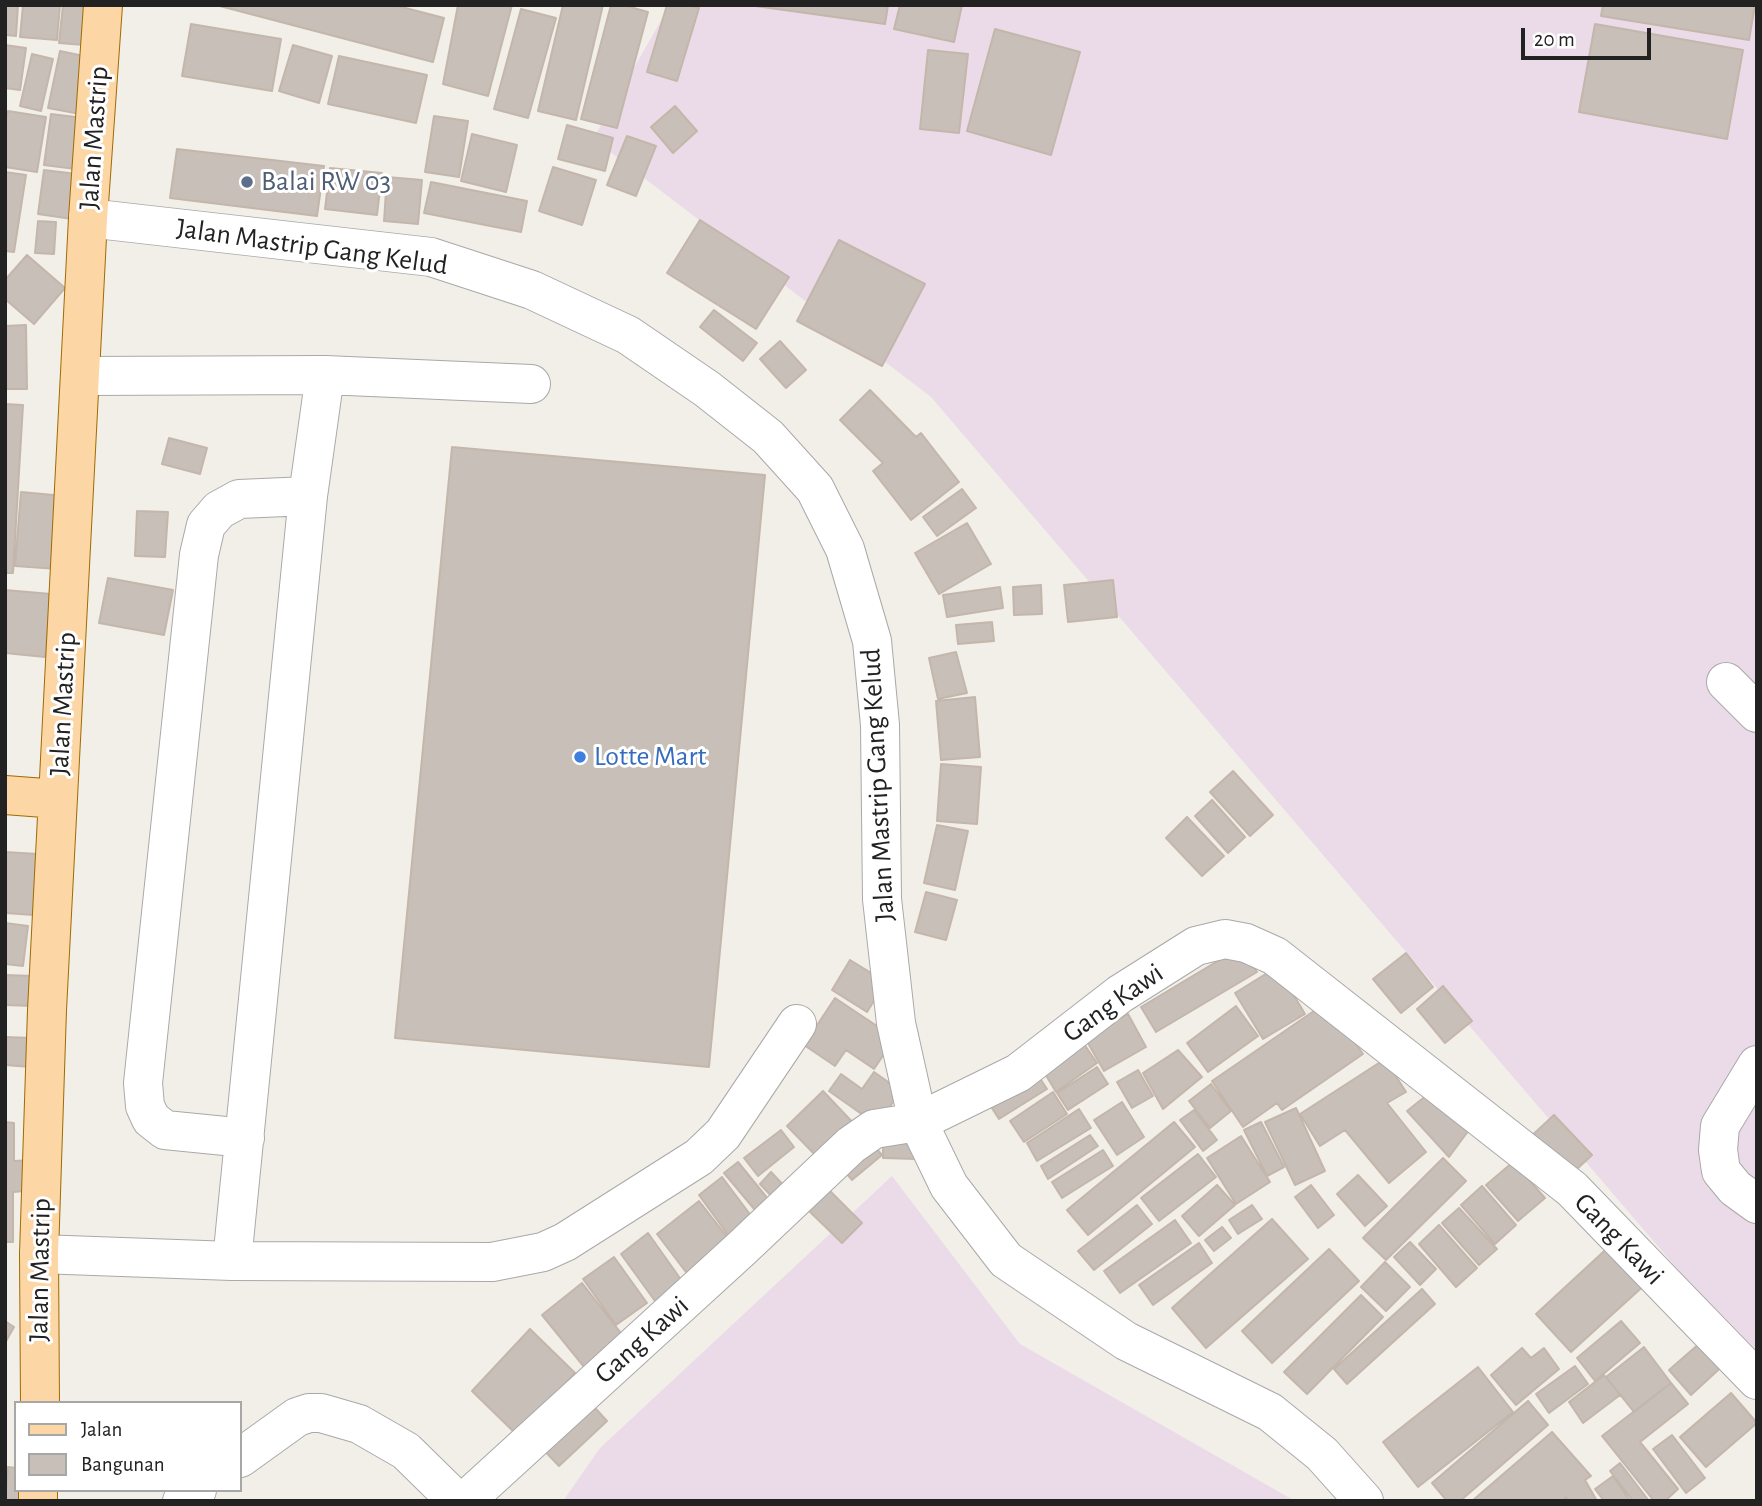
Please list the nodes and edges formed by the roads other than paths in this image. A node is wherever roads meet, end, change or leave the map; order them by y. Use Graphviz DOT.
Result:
graph roads {
  1 [pos="103,5"];
  2 [pos="88,218"];
  3 [pos="325,375"];
  4 [pos="81,376"];
  5 [pos="531,384"];
  6 [pos="307,496"];
  7 [pos="1726,682"];
  8 [pos="1757,713"];
  9 [pos="5,795"];
  10 [pos="58,799"];
  11 [pos="797,1024"];
  12 [pos="1757,1065"];
  13 [pos="918,1122"];
  14 [pos="245,1138"];
  15 [pos="1757,1204"];
  16 [pos="39,1254"];
  17 [pos="232,1261"];
  18 [pos="1757,1380"];
  19 [pos="40,1401"];
  20 [pos="242,1457"];
  21 [pos="457,1501"];
  22 [pos="465,1501"];
  23 [pos="1364,1501"];
  1 -- 2 [label="main road, Jalan Mastrip"];
  2 -- 4 [label="main road, Jalan Mastrip"];
  2 -- 13 [label="street, Jalan Mastrip Gang Kelud"];
  3 -- 4 [label="street"];
  3 -- 5 [label="street"];
  3 -- 6 [label="street"];
  4 -- 10 [label="main road, Jalan Mastrip"];
  6 -- 14 [label="street"];
  6 -- 14 [label="street"];
  7 -- 8 [label="street"];
  9 -- 10 [label="main road"];
  10 -- 16 [label="main road, Jalan Mastrip"];
  11 -- 17 [label="street"];
  12 -- 15 [label="street"];
  13 -- 18 [label="street, Gang Kawi"];
  13 -- 22 [label="street, Gang Kawi"];
  13 -- 23 [label="street, Jalan Mastrip Gang Kelud"];
  14 -- 17 [label="street"];
  16 -- 17 [label="street"];
  16 -- 19 [label="main road, Jalan Mastrip"];
  20 -- 21 [label="street"];
}
